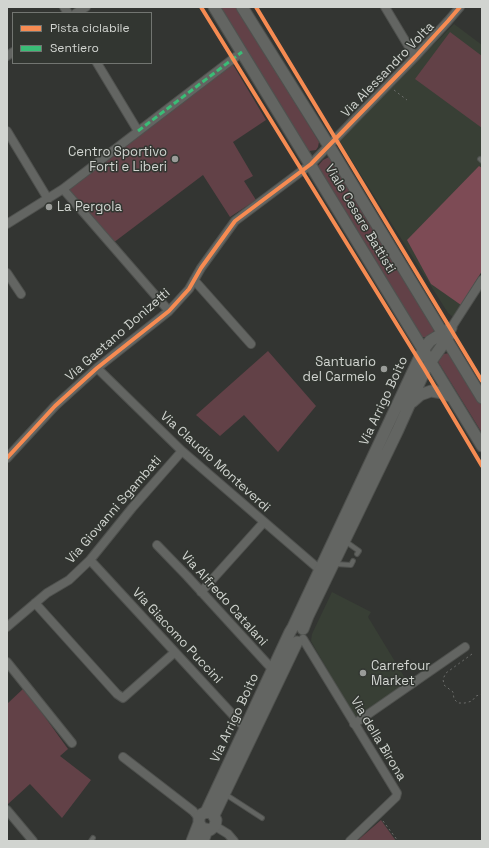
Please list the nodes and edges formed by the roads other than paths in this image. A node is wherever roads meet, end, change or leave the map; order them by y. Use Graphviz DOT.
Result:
graph roads {
  1 [pos="214,7"];
  2 [pos="242,7"];
  3 [pos="385,7"];
  4 [pos="460,7"];
  5 [pos="242,52"];
  6 [pos="415,57"];
  7 [pos="98,64"];
  8 [pos="7,131"];
  9 [pos="138,131"];
  10 [pos="328,146"];
  11 [pos="311,164"];
  12 [pos="63,190"];
  13 [pos="48,199"];
  14 [pos="7,224"];
  15 [pos="7,273"];
  16 [pos="194,280"];
  17 [pos="482,280"];
  18 [pos="21,294"];
  19 [pos="169,311"];
  20 [pos="446,334"];
  21 [pos="250,344"];
  22 [pos="423,350"];
  23 [pos="430,361"];
  24 [pos="97,368"];
  25 [pos="452,397"];
  26 [pos="482,398"];
  27 [pos="405,413"];
  28 [pos="482,446"];
  29 [pos="182,451"];
  30 [pos="7,458"];
  31 [pos="264,522"];
  32 [pos="344,540"];
  33 [pos="157,545"];
  34 [pos="357,554"];
  35 [pos="90,560"];
  36 [pos="353,561"];
  37 [pos="333,564"];
  38 [pos="320,570"];
  39 [pos="201,592"];
  40 [pos="35,603"];
  41 [pos="7,627"];
  42 [pos="297,635"];
  43 [pos="465,647"];
  44 [pos="175,652"];
  45 [pos="7,662"];
  46 [pos="273,670"];
  47 [pos="354,724"];
  48 [pos="245,728"];
  49 [pos="72,743"];
  50 [pos="123,757"];
  51 [pos="225,794"];
  52 [pos="7,810"];
  53 [pos="262,818"];
  54 [pos="204,819"];
  55 [pos="33,841"];
  56 [pos="192,841"];
  57 [pos="203,841"];
  58 [pos="234,841"];
  59 [pos="350,841"];
  1 -- 5 [label="street, Viale Cesare Battisti"];
  2 -- 10 [label="street, Viale Cesare Battisti"];
  3 -- 6 [label="street"];
  4 -- 6 [label="street, Via Alessandro Volta"];
  5 -- 9 [label="street"];
  5 -- 11 [label="street, Viale Cesare Battisti"];
  6 -- 10 [label="street, Via Alessandro Volta"];
  7 -- 9 [label="street"];
  8 -- 13 [label="street"];
  9 -- 12 [label="street"];
  10 -- 11 [label="street, Via Alessandro Volta"];
  10 -- 20 [label="street, Viale Cesare Battisti"];
  11 -- 16 [label="street, Via Gaetano Donizetti"];
  11 -- 22 [label="street, Viale Cesare Battisti"];
  12 -- 13 [label="street"];
  12 -- 19 [label="street"];
  13 -- 14 [label="street"];
  15 -- 18 [label="street"];
  16 -- 19 [label="street, Via Gaetano Donizetti"];
  16 -- 21 [label="street"];
  17 -- 20 [label="street"];
  19 -- 24 [label="street, Via Gaetano Donizetti"];
  20 -- 22 [label="street, Via Arrigo Boito"];
  20 -- 23 [label="street, Via Arrigo Boito"];
  20 -- 26 [label="street, Viale Cesare Battisti"];
  22 -- 23 [label="street, Viale Cesare Battisti"];
  22 -- 38 [label="street, Via Arrigo Boito"];
  23 -- 25 [label="street, Viale Cesare Battisti"];
  23 -- 27 [label="street, Via Arrigo Boito"];
  24 -- 29 [label="street, Via Claudio Monteverdi"];
  24 -- 30 [label="street, Via Gaetano Donizetti"];
  25 -- 27 [label="street"];
  25 -- 28 [label="street, Viale Cesare Battisti"];
  27 -- 32 [label="street, Via Arrigo Boito"];
  29 -- 31 [label="street, Via Claudio Monteverdi"];
  29 -- 35 [label="street, Via Giovanni Sgambati"];
  31 -- 38 [label="street, Via Claudio Monteverdi"];
  31 -- 39 [label="street"];
  32 -- 34 [label="lane"];
  32 -- 37 [label="street, Via Arrigo Boito"];
  33 -- 39 [label="street, Via Alfredo Catalani"];
  35 -- 40 [label="street, Via Giovanni Sgambati"];
  35 -- 44 [label="street, Via Giacomo Puccini"];
  36 -- 37 [label="lane"];
  37 -- 42 [label="street, Via Arrigo Boito"];
  38 -- 42 [label="street, Via Arrigo Boito"];
  39 -- 46 [label="street, Via Alfredo Catalani"];
  40 -- 41 [label="street, Via Giovanni Sgambati"];
  40 -- 44 [label="street"];
  42 -- 46 [label="street, Via Arrigo Boito"];
  42 -- 47 [label="street, Via della Birona"];
  42 -- 51 [label="street, Via Arrigo Boito"];
  43 -- 47 [label="street"];
  44 -- 48 [label="street, Via Giacomo Puccini"];
  45 -- 49 [label="street"];
  46 -- 48 [label="street, Via Arrigo Boito"];
  47 -- 59 [label="street, Via della Birona"];
  48 -- 54 [label="street, Via Arrigo Boito"];
  50 -- 54 [label="street"];
  51 -- 53 [label="lane"];
  51 -- 54 [label="street, Via Arrigo Boito"];
  52 -- 55 [label="street"];
  54 -- 56 [label="street, Via Arrigo Boito"];
  54 -- 57 [label="street, Via Arrigo Boito"];
  54 -- 58 [label="street"];
}
